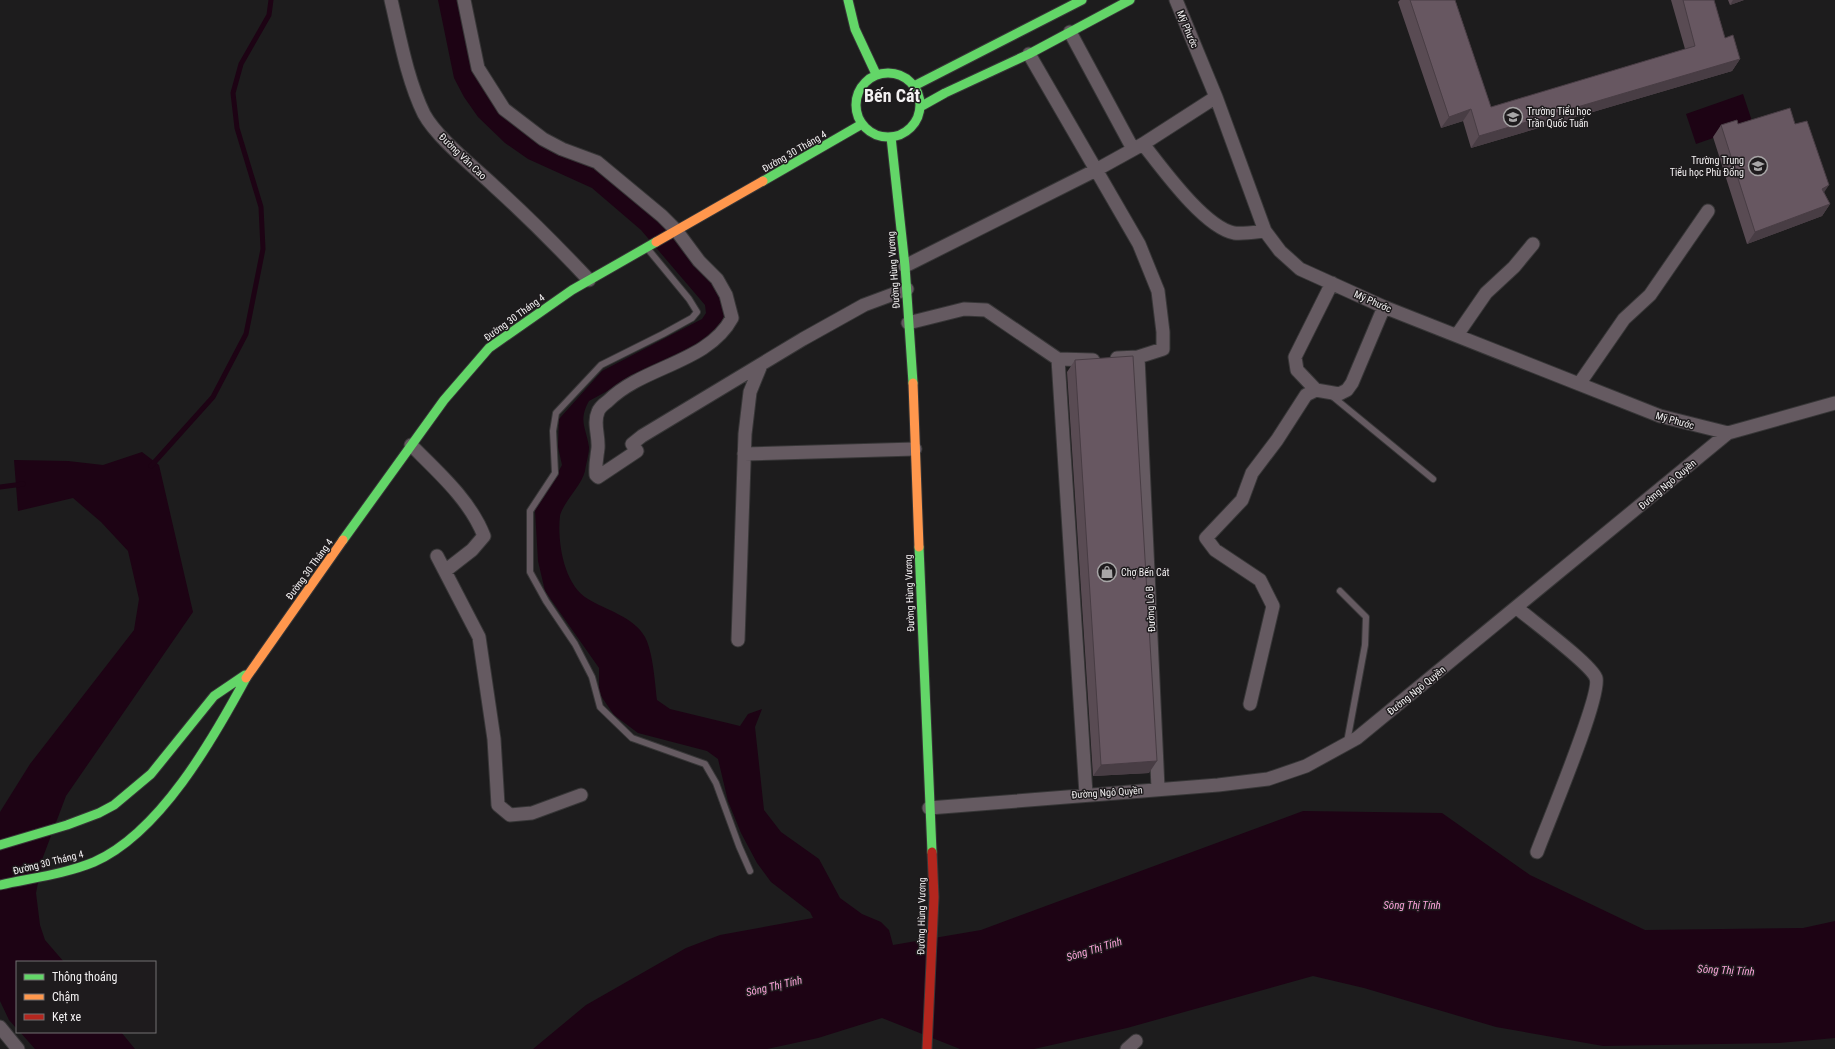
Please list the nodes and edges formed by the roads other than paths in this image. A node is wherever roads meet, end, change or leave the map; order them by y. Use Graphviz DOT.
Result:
graph roads {
  1 [pos="391,0"];
  2 [pos="464,0"];
  3 [pos="848,0"];
  4 [pos="1082,0"];
  5 [pos="1130,0"];
  6 [pos="1176,0"];
  7 [pos="1070,32"];
  8 [pos="1029,54"];
  9 [pos="876,74"];
  10 [pos="960,75"];
  11 [pos="914,86"];
  12 [pos="1216,97"];
  13 [pos="920,107"];
  14 [pos="862,124"];
  15 [pos="891,137"];
  16 [pos="1138,146"];
  17 [pos="1096,170"];
  18 [pos="1708,211"];
  19 [pos="675,231"];
  20 [pos="1265,231"];
  21 [pos="1534,244"];
  22 [pos="648,246"];
  23 [pos="905,266"];
  24 [pos="589,280"];
  25 [pos="1332,283"];
  26 [pos="907,289"];
  27 [pos="1384,306"];
  28 [pos="908,323"];
  29 [pos="1457,335"];
  30 [pos="1138,357"];
  31 [pos="1058,359"];
  32 [pos="761,365"];
  33 [pos="1579,384"];
  34 [pos="1322,391"];
  35 [pos="1835,403"];
  36 [pos="1728,433"];
  37 [pos="411,445"];
  38 [pos="915,449"];
  39 [pos="744,454"];
  40 [pos="1432,479"];
  41 [pos="437,556"];
  42 [pos="445,571"];
  43 [pos="1340,591"];
  44 [pos="1517,608"];
  45 [pos="738,640"];
  46 [pos="248,674"];
  47 [pos="1250,704"];
  48 [pos="1346,744"];
  49 [pos="1158,788"];
  50 [pos="1086,794"];
  51 [pos="581,795"];
  52 [pos="929,808"];
  53 [pos="0,845"];
  54 [pos="1537,852"];
  55 [pos="750,871"];
  56 [pos="0,885"];
  57 [pos="0,1028"];
  58 [pos="18,1049"];
  59 [pos="927,1049"];
  1 -- 24 [label="street, Đường Văn Cao"];
  2 -- 19 [label="street"];
  3 -- 9 [label="main road"];
  4 -- 10 [label="main road"];
  5 -- 7 [label="main road"];
  6 -- 12 [label="street, Mỹ Phước"];
  7 -- 8 [label="main road"];
  7 -- 16 [label="street"];
  8 -- 10 [label="main road"];
  8 -- 17 [label="street"];
  9 -- 11 [label="main road"];
  9 -- 14 [label="main road"];
  10 -- 11 [label="main road"];
  10 -- 13 [label="main road"];
  11 -- 13 [label="main road"];
  12 -- 16 [label="street"];
  12 -- 20 [label="street, Mỹ Phước"];
  13 -- 15 [label="main road"];
  14 -- 15 [label="main road"];
  14 -- 19 [label="main road, Đường 30 Tháng 4"];
  15 -- 23 [label="main road, Đường Hùng Vương"];
  16 -- 17 [label="street"];
  16 -- 20 [label="street"];
  17 -- 23 [label="street"];
  17 -- 30 [label="street"];
  18 -- 33 [label="street"];
  19 -- 22 [label="main road, Đường 30 Tháng 4"];
  19 -- 32 [label="street"];
  20 -- 25 [label="street, Mỹ Phước"];
  21 -- 29 [label="street"];
  22 -- 24 [label="main road, Đường 30 Tháng 4"];
  22 -- 55 [label="lane"];
  23 -- 26 [label="main road, Đường Hùng Vương"];
  24 -- 37 [label="main road, Đường 30 Tháng 4"];
  25 -- 27 [label="street, Mỹ Phước"];
  25 -- 34 [label="street"];
  26 -- 28 [label="main road, Đường Hùng Vương"];
  26 -- 32 [label="street"];
  27 -- 29 [label="street, Mỹ Phước"];
  27 -- 34 [label="street"];
  28 -- 31 [label="street"];
  28 -- 38 [label="main road, Đường Hùng Vương"];
  29 -- 33 [label="street, Mỹ Phước"];
  30 -- 31 [label="street"];
  30 -- 49 [label="street, Đường Lô B"];
  31 -- 50 [label="street"];
  32 -- 39 [label="street"];
  33 -- 36 [label="street, Mỹ Phước"];
  34 -- 40 [label="lane"];
  34 -- 47 [label="street"];
  35 -- 36 [label="street, Đường Ngô Quyền"];
  36 -- 44 [label="street, Đường Ngô Quyền"];
  37 -- 42 [label="street"];
  37 -- 46 [label="main road, Đường 30 Tháng 4"];
  38 -- 39 [label="street"];
  38 -- 52 [label="main road, Đường Hùng Vương"];
  39 -- 45 [label="street"];
  41 -- 42 [label="street"];
  42 -- 51 [label="street"];
  43 -- 48 [label="lane"];
  44 -- 48 [label="street, Đường Ngô Quyền"];
  44 -- 54 [label="street"];
  46 -- 53 [label="main road, Đường 30 Tháng 4"];
  46 -- 56 [label="main road, Đường 30 Tháng 4"];
  48 -- 49 [label="street, Đường Ngô Quyền"];
  49 -- 50 [label="street, Đường Ngô Quyền"];
  50 -- 52 [label="street, Đường Ngô Quyền"];
  52 -- 59 [label="main road, Đường Hùng Vương"];
  57 -- 58 [label="street"];
}
